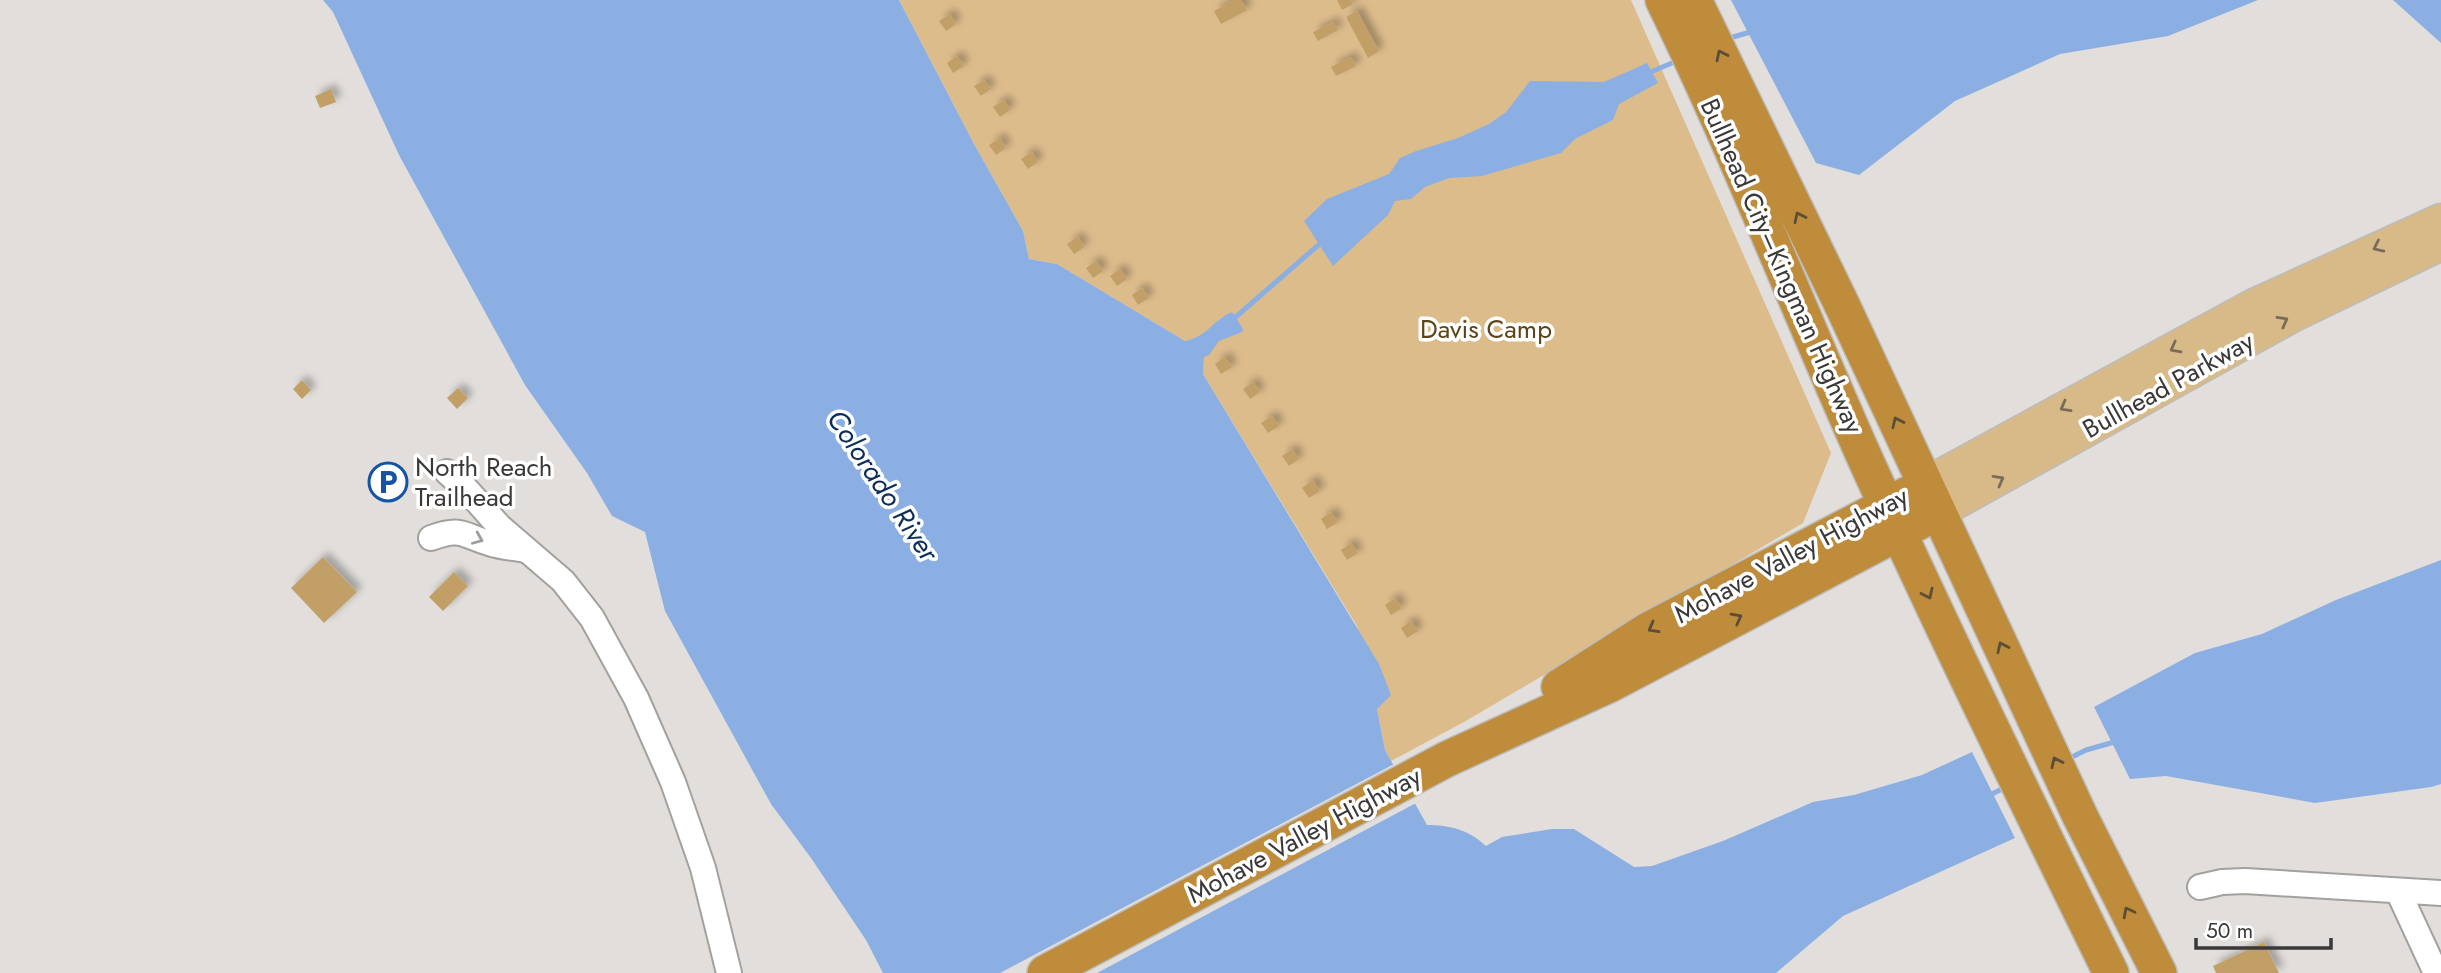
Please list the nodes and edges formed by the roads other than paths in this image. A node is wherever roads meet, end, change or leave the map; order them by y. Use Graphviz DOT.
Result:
graph roads {
  1 [pos="1681,5"];
  2 [pos="1732,114"];
  3 [pos="2441,220"];
  4 [pos="2441,244"];
  5 [pos="447,472"];
  6 [pos="1932,498"];
  7 [pos="1893,519"];
  8 [pos="431,538"];
  9 [pos="527,550"];
  10 [pos="2200,887"];
  11 [pos="2398,891"];
  12 [pos="2441,893"];
  13 [pos="729,973"];
  14 [pos="1045,973"];
  15 [pos="2111,973"];
  16 [pos="2158,973"];
  17 [pos="2436,973"];
  1 -- 2 [label="highway, Bullhead City–Kingman Highway"];
  6 -- 2 [label="highway, Bullhead City–Kingman Highway, one-way"];
  2 -- 7 [label="highway, Bullhead City–Kingman Highway"];
  3 -- 6 [label="main road, Bullhead Parkway, one-way"];
  6 -- 4 [label="main road, Bullhead Parkway, one-way"];
  5 -- 9 [label="street"];
  6 -- 7 [label="highway, Bullhead Parkway"];
  16 -- 6 [label="highway, Mohave Valley Highway, one-way"];
  7 -- 14 [label="highway, Mohave Valley Highway"];
  7 -- 15 [label="highway, Mohave Valley Highway, one-way"];
  8 -- 9 [label="street, one-way"];
  9 -- 13 [label="street"];
  10 -- 11 [label="street"];
  11 -- 12 [label="street"];
  11 -- 17 [label="street"];
}
